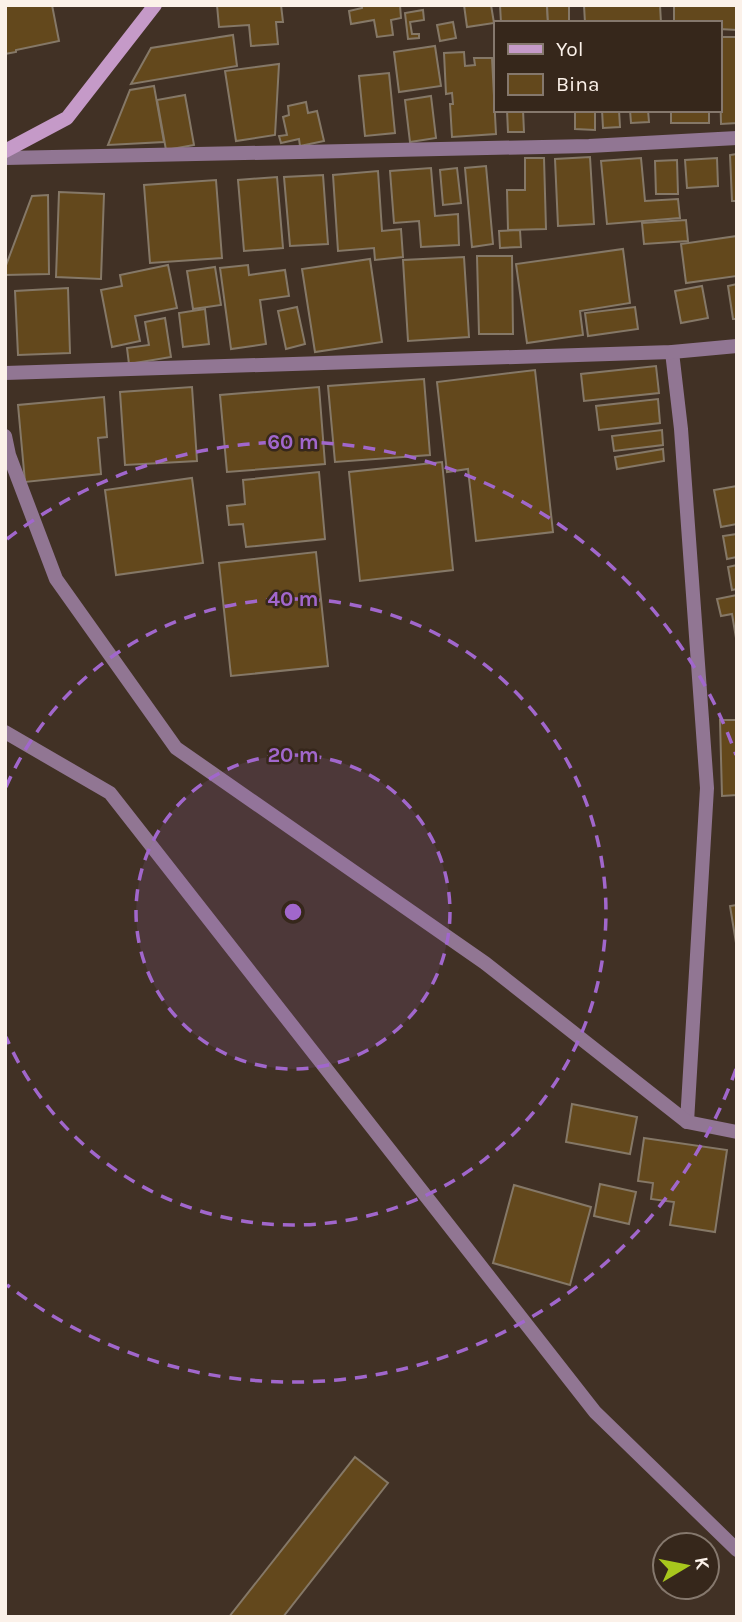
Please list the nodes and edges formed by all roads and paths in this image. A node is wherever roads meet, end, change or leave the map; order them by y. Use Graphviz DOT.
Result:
graph roads {
  1 [pos="155,5"];
  2 [pos="737,138"];
  3 [pos="5,151"];
  4 [pos="5,158"];
  5 [pos="737,346"];
  6 [pos="672,352"];
  7 [pos="5,373"];
  8 [pos="5,436"];
  9 [pos="5,732"];
  10 [pos="687,1122"];
  11 [pos="737,1132"];
  12 [pos="737,1550"];
  1 -- 3 [label="street"];
  2 -- 4 [label="street"];
  5 -- 6 [label="street"];
  6 -- 7 [label="street"];
  6 -- 10 [label="street"];
  8 -- 10 [label="street"];
  9 -- 12 [label="street"];
  10 -- 11 [label="street"];
}
